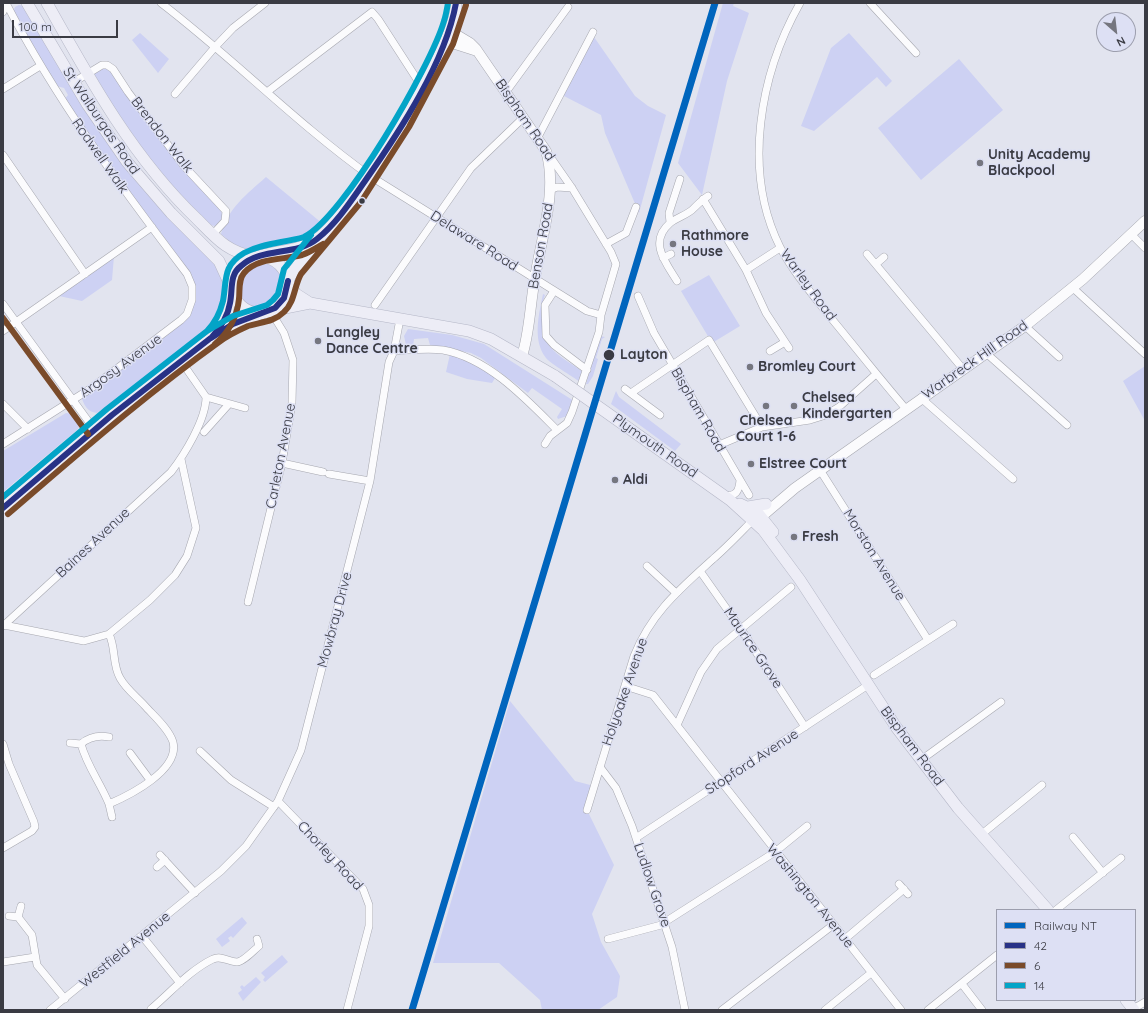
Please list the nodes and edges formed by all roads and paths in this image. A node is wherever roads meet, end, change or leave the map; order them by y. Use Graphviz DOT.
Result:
graph roads {
  1 [pos="6,3"];
  2 [pos="26,3"];
  3 [pos="47,3"];
  4 [pos="161,3"];
  5 [pos="264,3"];
  6 [pos="456,3"];
  7 [pos="800,3"];
  8 [pos="870,3"];
  9 [pos="568,7"];
  10 [pos="3,12"];
  11 [pos="594,32"];
  12 [pos="448,36"];
  13 [pos="215,46"];
  14 [pos="916,53"];
  15 [pos="40,66"];
  16 [pos="86,74"];
  17 [pos="74,82"];
  18 [pos="422,87"];
  19 [pos="3,89"];
  20 [pos="267,92"];
  21 [pos="506,92"];
  22 [pos="175,94"];
  23 [pos="523,118"];
  24 [pos="537,139"];
  25 [pos="546,151"];
  26 [pos="3,155"];
  27 [pos="370,176"];
  28 [pos="680,179"];
  29 [pos="572,188"];
  30 [pos="550,190"];
  31 [pos="636,207"];
  32 [pos="436,217"];
  33 [pos="1145,221"];
  34 [pos="670,222"];
  35 [pos="152,227"];
  36 [pos="213,234"];
  37 [pos="1131,234"];
  38 [pos="316,240"];
  39 [pos="606,244"];
  40 [pos="780,248"];
  41 [pos="1145,248"];
  42 [pos="671,254"];
  43 [pos="867,254"];
  44 [pos="255,257"];
  45 [pos="884,257"];
  46 [pos="663,258"];
  47 [pos="876,264"];
  48 [pos="746,270"];
  49 [pos="85,274"];
  50 [pos="534,278"];
  51 [pos="288,282"];
  52 [pos="677,282"];
  53 [pos="231,288"];
  54 [pos="1073,288"];
  55 [pos="554,291"];
  56 [pos="638,296"];
  57 [pos="310,303"];
  58 [pos="3,304"];
  59 [pos="375,305"];
  60 [pos="191,306"];
  61 [pos="270,312"];
  62 [pos="601,315"];
  63 [pos="400,319"];
  64 [pos="16,323"];
  65 [pos="1025,326"];
  66 [pos="3,331"];
  67 [pos="216,334"];
  68 [pos="526,341"];
  69 [pos="394,351"];
  70 [pos="770,351"];
  71 [pos="986,353"];
  72 [pos="1145,354"];
  73 [pos="522,356"];
  74 [pos="1059,357"];
  75 [pos="181,361"];
  76 [pos="535,363"];
  77 [pos="673,366"];
  78 [pos="963,369"];
  79 [pos="587,370"];
  80 [pos="876,374"];
  81 [pos="206,397"];
  82 [pos="921,398"];
  83 [pos="74,400"];
  84 [pos="3,404"];
  85 [pos="229,404"];
  86 [pos="245,408"];
  87 [pos="906,409"];
  88 [pos="660,415"];
  89 [pos="1067,425"];
  90 [pos="762,427"];
  91 [pos="28,429"];
  92 [pos="94,429"];
  93 [pos="557,430"];
  94 [pos="204,432"];
  95 [pos="3,444"];
  96 [pos="545,444"];
  97 [pos="719,445"];
  98 [pos="181,459"];
  99 [pos="282,463"];
  100 [pos="820,470"];
  101 [pos="1013,479"];
  102 [pos="740,480"];
  103 [pos="370,481"];
  104 [pos="796,488"];
  105 [pos="750,494"];
  106 [pos="727,498"];
  107 [pos="766,504"];
  108 [pos="3,508"];
  109 [pos="755,514"];
  110 [pos="647,566"];
  111 [pos="700,571"];
  112 [pos="791,587"];
  113 [pos="676,592"];
  114 [pos="248,602"];
  115 [pos="953,624"];
  116 [pos="4,626"];
  117 [pos="741,629"];
  118 [pos="109,634"];
  119 [pos="928,640"];
  120 [pos="874,675"];
  121 [pos="868,685"];
  122 [pos="625,686"];
  123 [pos="1000,702"];
  124 [pos="676,725"];
  125 [pos="805,727"];
  126 [pos="109,737"];
  127 [pos="70,743"];
  128 [pos="3,744"];
  129 [pos="81,744"];
  130 [pos="200,751"];
  131 [pos="130,753"];
  132 [pos="921,760"];
  133 [pos="600,767"];
  134 [pos="150,780"];
  135 [pos="721,782"];
  136 [pos="1042,785"];
  137 [pos="109,804"];
  138 [pos="276,804"];
  139 [pos="587,810"];
  140 [pos="112,817"];
  141 [pos="807,826"];
  142 [pos="982,834"];
  143 [pos="636,838"];
  144 [pos="1073,838"];
  145 [pos="3,848"];
  146 [pos="775,852"];
  147 [pos="1121,858"];
  148 [pos="157,867"];
  149 [pos="1103,873"];
  150 [pos="904,889"];
  151 [pos="198,891"];
  152 [pos="21,906"];
  153 [pos="1047,909"];
  154 [pos="1057,909"];
  155 [pos="9,916"];
  156 [pos="18,917"];
  157 [pos="665,923"];
  158 [pos="833,925"];
  159 [pos="142,936"];
  160 [pos="608,939"];
  161 [pos="845,939"];
  162 [pos="266,949"];
  163 [pos="996,956"];
  164 [pos="36,957"];
  165 [pos="3,962"];
  166 [pos="871,973"];
  167 [pos="180,983"];
  168 [pos="962,984"];
  169 [pos="65,998"];
  170 [pos="1127,1001"];
  171 [pos="1145,1002"];
  172 [pos="151,1009"];
  173 [pos="50,1010"];
  174 [pos="347,1010"];
  175 [pos="685,1010"];
  176 [pos="722,1010"];
  177 [pos="825,1010"];
  178 [pos="901,1010"];
  179 [pos="928,1010"];
  180 [pos="982,1010"];
  181 [pos="1134,1010"];
  1 -- 10 [label="street"];
  1 -- 15 [label="street, Rodwell Walk"];
  2 -- 17 [label="main road, St Walburgas Road"];
  3 -- 16 [label="main road, St Walburgas Road"];
  4 -- 13 [label="street, Delaware Road"];
  5 -- 13 [label="street"];
  6 -- 12 [label="main road"];
  7 -- 40 [label="street, Warley Road"];
  8 -- 14 [label="street"];
  9 -- 21 [label="street"];
  11 -- 24 [label="street"];
  12 -- 18 [label="main road"];
  12 -- 21 [label="main road, Bispham Road"];
  13 -- 20 [label="street, Delaware Road"];
  13 -- 22 [label="street"];
  15 -- 19 [label="street"];
  15 -- 35 [label="street, Rodwell Walk"];
  16 -- 17 [label="street, Brendon Walk"];
  16 -- 36 [label="main road, St Walburgas Road"];
  16 -- 36 [label="street, Brendon Walk"];
  17 -- 53 [label="main road, St Walburgas Road"];
  18 -- 20 [label="street"];
  18 -- 27 [label="main road"];
  20 -- 27 [label="street, Delaware Road"];
  21 -- 23 [label="main road, Bispham Road"];
  23 -- 24 [label="main road, Bispham Road"];
  23 -- 32 [label="street"];
  24 -- 25 [label="main road, Bispham Road"];
  25 -- 29 [label="street, Bispham Road"];
  25 -- 30 [label="main road, Benson Road"];
  26 -- 49 [label="street"];
  27 -- 32 [label="street, Delaware Road"];
  27 -- 38 [label="main road"];
  28 -- 34 [label="street"];
  29 -- 30 [label="street"];
  29 -- 39 [label="street, Bispham Road"];
  30 -- 50 [label="main road, Benson Road"];
  31 -- 39 [label="street"];
  32 -- 50 [label="street, Delaware Road"];
  32 -- 59 [label="street"];
  33 -- 37 [label="main road, Warbreck Hill Road"];
  34 -- 46 [label="street"];
  34 -- 48 [label="street"];
  35 -- 49 [label="street"];
  35 -- 60 [label="street, Rodwell Walk"];
  36 -- 44 [label="main road, St Walburgas Road"];
  37 -- 41 [label="street"];
  37 -- 54 [label="main road, Warbreck Hill Road"];
  38 -- 44 [label="main road"];
  38 -- 51 [label="main road"];
  39 -- 62 [label="street, Bispham Road"];
  40 -- 48 [label="street"];
  40 -- 80 [label="street, Warley Road"];
  42 -- 46 [label="street"];
  43 -- 47 [label="street"];
  44 -- 51 [label="main road"];
  44 -- 53 [label="main road"];
  45 -- 47 [label="street"];
  46 -- 52 [label="street"];
  47 -- 78 [label="street"];
  48 -- 70 [label="street"];
  49 -- 64 [label="street"];
  50 -- 55 [label="street, Delaware Road"];
  50 -- 68 [label="main road, Benson Road"];
  51 -- 57 [label="main road, Plymouth Road"];
  51 -- 61 [label="main road"];
  53 -- 61 [label="main road"];
  53 -- 67 [label="main road"];
  54 -- 65 [label="main road, Warbreck Hill Road"];
  54 -- 72 [label="street"];
  55 -- 62 [label="street, Delaware Road"];
  55 -- 79 [label="street, Benson Road"];
  56 -- 77 [label="street, Bispham Road"];
  57 -- 61 [label="main road, Plymouth Road"];
  57 -- 63 [label="main road, Plymouth Road"];
  58 -- 64 [label="street"];
  60 -- 83 [label="street, Argosy Avenue"];
  61 -- 67 [label="main road, Plymouth Road"];
  61 -- 99 [label="street, Carleton Avenue"];
  62 -- 79 [label="street"];
  63 -- 69 [label="street, Mowbray Drive"];
  63 -- 73 [label="main road, Plymouth Road"];
  64 -- 66 [label="street"];
  64 -- 83 [label="street"];
  65 -- 71 [label="main road, Warbreck Hill Road"];
  65 -- 74 [label="street"];
  67 -- 75 [label="main road, Plymouth Road"];
  68 -- 73 [label="main road, Benson Road"];
  68 -- 76 [label="main road, Benson Road"];
  69 -- 93 [label="street"];
  69 -- 103 [label="street, Mowbray Drive"];
  71 -- 78 [label="main road, Warbreck Hill Road"];
  71 -- 89 [label="street"];
  73 -- 76 [label="main road, Plymouth Road"];
  75 -- 81 [label="street"];
  75 -- 92 [label="main road, Plymouth Road"];
  76 -- 106 [label="main road, Plymouth Road, bridge"];
  77 -- 88 [label="street"];
  77 -- 90 [label="street"];
  77 -- 97 [label="street, Bispham Road"];
  78 -- 82 [label="main road, Warbreck Hill Road"];
  79 -- 93 [label="street"];
  80 -- 87 [label="street, Warley Road"];
  80 -- 90 [label="street"];
  81 -- 85 [label="street"];
  81 -- 98 [label="street, Baines Avenue"];
  82 -- 87 [label="main road, Warbreck Hill Road"];
  82 -- 101 [label="street"];
  83 -- 91 [label="street, Argosy Avenue"];
  83 -- 92 [label="street"];
  84 -- 91 [label="street"];
  85 -- 86 [label="street"];
  85 -- 94 [label="street"];
  87 -- 100 [label="main road, Warbreck Hill Road"];
  90 -- 97 [label="street"];
  91 -- 95 [label="street, Argosy Avenue"];
  92 -- 108 [label="main road, Plymouth Road"];
  93 -- 96 [label="street"];
  97 -- 102 [label="street, Bispham Road"];
  98 -- 116 [label="street, Baines Avenue"];
  98 -- 118 [label="street"];
  99 -- 103 [label="street"];
  99 -- 114 [label="street, Carleton Avenue"];
  100 -- 104 [label="main road, Warbreck Hill Road"];
  100 -- 119 [label="street, Morston Avenue"];
  102 -- 105 [label="street, Bispham Road"];
  102 -- 106 [label="street"];
  103 -- 138 [label="street, Mowbray Drive"];
  104 -- 107 [label="main road, Warbreck Hill Road"];
  104 -- 109 [label="main road, Warbreck Hill Road"];
  106 -- 109 [label="main road, Plymouth Road"];
  107 -- 109 [label="main road"];
  109 -- 111 [label="street, Holyoake Avenue"];
  109 -- 121 [label="main road, Bispham Road"];
  110 -- 113 [label="street"];
  111 -- 113 [label="street, Holyoake Avenue"];
  111 -- 117 [label="street, Maurice Grove"];
  112 -- 117 [label="street"];
  113 -- 122 [label="street, Holyoake Avenue"];
  115 -- 119 [label="street"];
  116 -- 118 [label="street"];
  117 -- 124 [label="street"];
  117 -- 125 [label="street, Maurice Grove"];
  118 -- 134 [label="street"];
  119 -- 120 [label="street"];
  121 -- 125 [label="street, Stopford Avenue"];
  121 -- 132 [label="main road, Bispham Road"];
  122 -- 124 [label="street, Washington Avenue"];
  122 -- 133 [label="street, Holyoake Avenue"];
  123 -- 132 [label="street"];
  124 -- 135 [label="street, Washington Avenue"];
  125 -- 135 [label="street, Stopford Avenue"];
  126 -- 129 [label="street"];
  127 -- 129 [label="street"];
  128 -- 145 [label="street"];
  129 -- 137 [label="street"];
  130 -- 138 [label="street, Chorley Road"];
  131 -- 134 [label="street"];
  132 -- 142 [label="main road, Bispham Road"];
  133 -- 139 [label="street, Holyoake Avenue"];
  133 -- 143 [label="street, Ludlow Grove"];
  134 -- 137 [label="street"];
  135 -- 143 [label="street, Stopford Avenue"];
  135 -- 146 [label="street, Washington Avenue"];
  136 -- 142 [label="street"];
  137 -- 140 [label="street"];
  138 -- 151 [label="street, Mowbray Drive"];
  138 -- 174 [label="street, Chorley Road"];
  141 -- 146 [label="street"];
  142 -- 153 [label="main road, Bispham Road"];
  143 -- 157 [label="street, Ludlow Grove"];
  144 -- 149 [label="street"];
  146 -- 157 [label="street"];
  146 -- 158 [label="street, Washington Avenue"];
  147 -- 149 [label="street"];
  148 -- 151 [label="street"];
  149 -- 154 [label="street"];
  150 -- 161 [label="street"];
  151 -- 159 [label="street, Westfield Avenue"];
  152 -- 156 [label="street"];
  155 -- 156 [label="street"];
  156 -- 164 [label="street"];
  157 -- 160 [label="street"];
  157 -- 175 [label="street, Ludlow Grove"];
  158 -- 161 [label="street, Washington Avenue"];
  158 -- 176 [label="street"];
  159 -- 167 [label="street"];
  159 -- 169 [label="street, Westfield Avenue"];
  161 -- 166 [label="street, Washington Avenue"];
  162 -- 167 [label="street"];
  163 -- 168 [label="street"];
  164 -- 165 [label="street"];
  164 -- 169 [label="street"];
  166 -- 177 [label="street"];
  166 -- 178 [label="street, Washington Avenue"];
  167 -- 172 [label="street"];
  168 -- 179 [label="street"];
  168 -- 180 [label="street"];
  169 -- 173 [label="street, Westfield Avenue"];
  170 -- 181 [label="main road"];
  171 -- 181 [label="street"];
}
